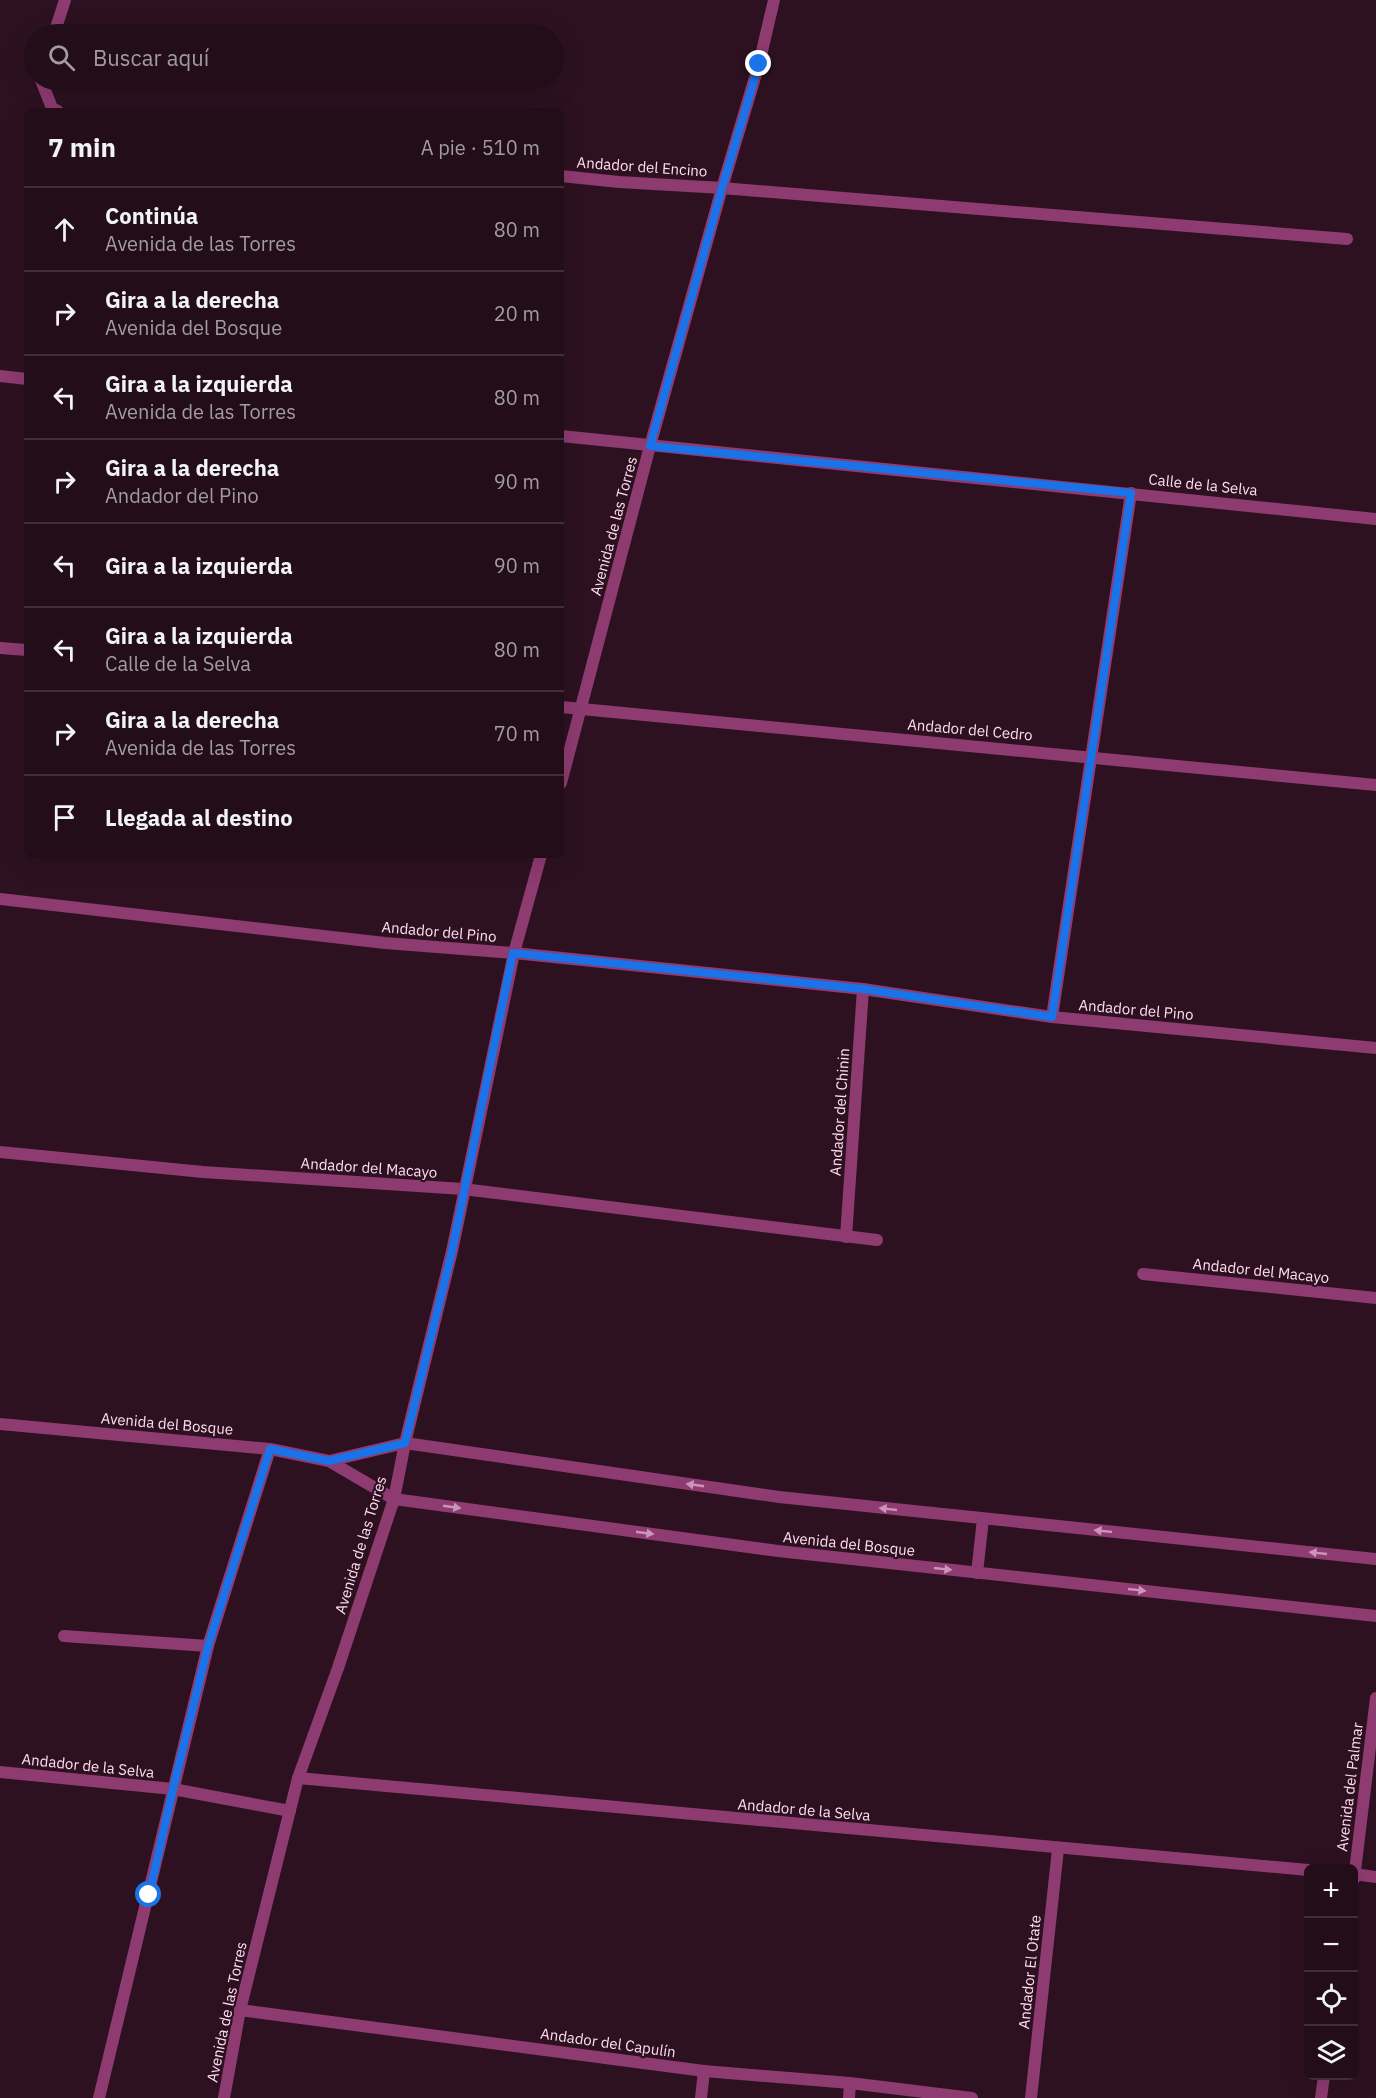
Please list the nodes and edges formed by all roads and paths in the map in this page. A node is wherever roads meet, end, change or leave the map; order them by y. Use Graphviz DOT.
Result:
graph roads {
  1 [pos="65,0"];
  2 [pos="774,0"];
  3 [pos="57,24"];
  4 [pos="45,90"];
  5 [pos="52,108"];
  6 [pos="564,176"];
  7 [pos="722,188"];
  8 [pos="1347,239"];
  9 [pos="0,376"];
  10 [pos="24,379"];
  11 [pos="564,436"];
  12 [pos="650,446"];
  13 [pos="1131,493"];
  14 [pos="1376,519"];
  15 [pos="0,648"];
  16 [pos="24,650"];
  17 [pos="564,707"];
  18 [pos="582,708"];
  19 [pos="1092,757"];
  20 [pos="564,772"];
  21 [pos="1376,784"];
  22 [pos="540,858"];
  23 [pos="0,899"];
  24 [pos="513,953"];
  25 [pos="863,989"];
  26 [pos="1052,1017"];
  27 [pos="1376,1048"];
  28 [pos="0,1152"];
  29 [pos="463,1189"];
  30 [pos="846,1237"];
  31 [pos="877,1240"];
  32 [pos="1143,1274"];
  33 [pos="1376,1298"];
  34 [pos="0,1424"];
  35 [pos="405,1443"];
  36 [pos="270,1449"];
  37 [pos="329,1461"];
  38 [pos="394,1499"];
  39 [pos="983,1519"];
  40 [pos="1376,1559"];
  41 [pos="976,1572"];
  42 [pos="1376,1616"];
  43 [pos="64,1636"];
  44 [pos="208,1646"];
  45 [pos="1376,1698"];
  46 [pos="0,1772"];
  47 [pos="298,1778"];
  48 [pos="173,1789"];
  49 [pos="290,1811"];
  50 [pos="1058,1849"];
  51 [pos="1355,1864"];
  52 [pos="1304,1870"];
  53 [pos="1358,1875"];
  54 [pos="1376,1877"];
  55 [pos="240,2010"];
  56 [pos="704,2071"];
  57 [pos="1323,2080"];
  58 [pos="850,2083"];
  59 [pos="99,2098"];
  60 [pos="224,2098"];
  61 [pos="701,2098"];
  62 [pos="849,2098"];
  63 [pos="972,2098"];
  64 [pos="1031,2098"];
  65 [pos="1321,2098"];
  1 -- 3 [label="street"];
  2 -- 7 [label="street, Avenida de las Torres"];
  4 -- 5 [label="street"];
  6 -- 7 [label="street, Andador del Encino"];
  7 -- 8 [label="street, Andador del Encino"];
  7 -- 12 [label="street, Avenida de las Torres"];
  9 -- 10 [label="street"];
  11 -- 12 [label="street, Calle de la Selva"];
  12 -- 13 [label="street, Calle de la Selva"];
  12 -- 18 [label="street, Avenida de las Torres"];
  13 -- 14 [label="street, Calle de la Selva"];
  13 -- 19 [label="street"];
  15 -- 16 [label="street"];
  17 -- 18 [label="street, Andador del Cedro"];
  18 -- 19 [label="street, Andador del Cedro"];
  18 -- 20 [label="street, Avenida de las Torres"];
  19 -- 21 [label="street, Andador del Cedro"];
  19 -- 26 [label="street"];
  22 -- 24 [label="street, Avenida de las Torres"];
  23 -- 24 [label="street, Andador del Pino"];
  24 -- 25 [label="street, Andador del Pino"];
  24 -- 29 [label="street, Avenida de las Torres"];
  25 -- 26 [label="street, Andador del Pino"];
  25 -- 30 [label="street, Andador del Chinin"];
  26 -- 27 [label="street, Andador del Pino"];
  28 -- 29 [label="street, Andador del Macayo"];
  29 -- 30 [label="street, Andador del Macayo"];
  29 -- 35 [label="street, Avenida de las Torres"];
  30 -- 31 [label="street, Andador del Macayo"];
  32 -- 33 [label="street, Andador del Macayo"];
  34 -- 36 [label="street, Avenida del Bosque"];
  35 -- 37 [label="street, Avenida del Bosque"];
  35 -- 38 [label="street, Avenida de las Torres"];
  39 -- 35 [label="street, Avenida del Bosque, one-way"];
  36 -- 37 [label="street, Avenida del Bosque"];
  36 -- 44 [label="street"];
  37 -- 38 [label="street, Avenida del Bosque"];
  38 -- 41 [label="street, Avenida del Bosque, one-way"];
  38 -- 47 [label="street, Avenida de las Torres"];
  40 -- 39 [label="street, Avenida del Bosque, one-way"];
  39 -- 41 [label="street"];
  41 -- 42 [label="street, Avenida del Bosque, one-way"];
  43 -- 44 [label="street"];
  44 -- 48 [label="street"];
  45 -- 51 [label="street, Avenida del Palmar"];
  46 -- 48 [label="street, Andador de la Selva"];
  47 -- 49 [label="street, Avenida de las Torres"];
  47 -- 50 [label="street, Andador de la Selva"];
  48 -- 49 [label="street, Andador de la Selva"];
  48 -- 59 [label="street"];
  49 -- 55 [label="street, Avenida de las Torres"];
  50 -- 52 [label="street, Andador de la Selva"];
  50 -- 64 [label="street, Andador El Otate"];
  53 -- 54 [label="street"];
  55 -- 56 [label="street, Andador del Capulín"];
  55 -- 60 [label="street, Avenida de las Torres"];
  56 -- 58 [label="street, Andador del Capulín"];
  56 -- 61 [label="street"];
  57 -- 65 [label="street"];
  58 -- 62 [label="street"];
  58 -- 63 [label="street, Andador del Capulín"];
}
